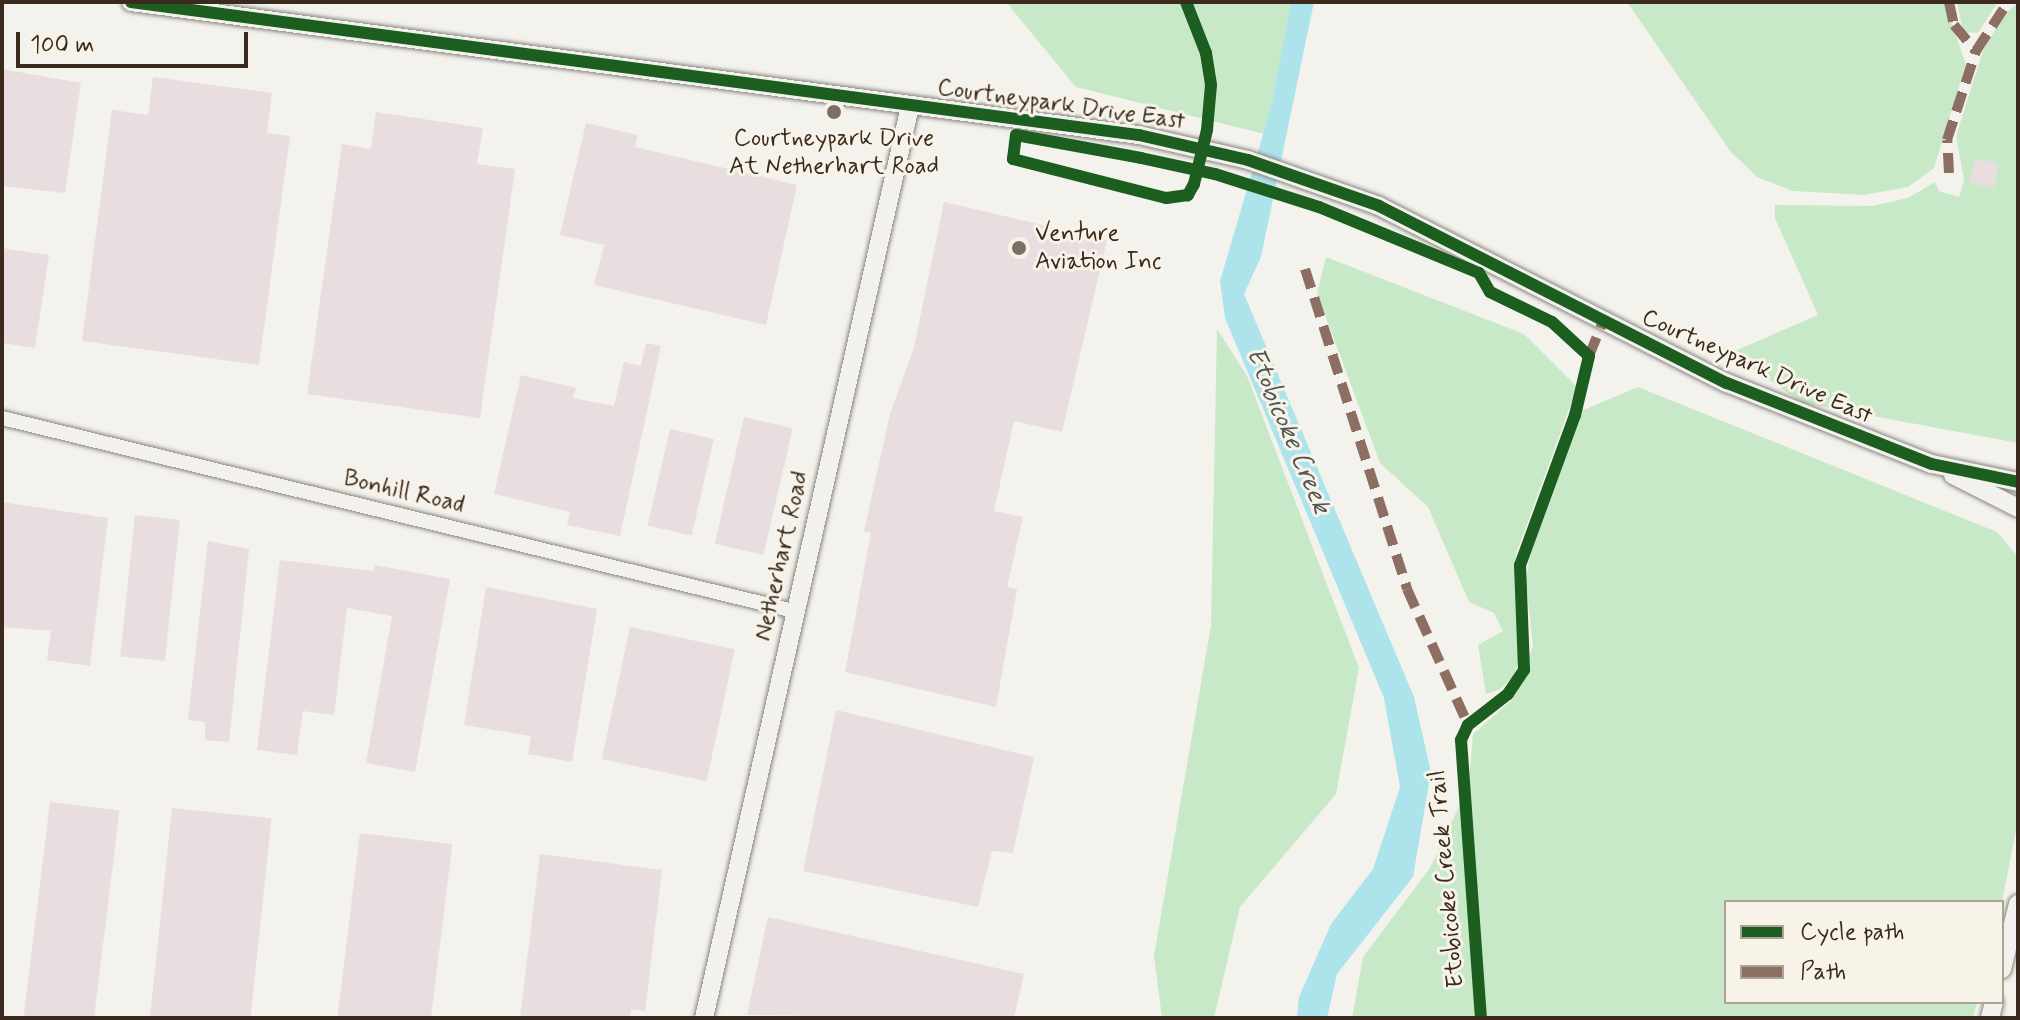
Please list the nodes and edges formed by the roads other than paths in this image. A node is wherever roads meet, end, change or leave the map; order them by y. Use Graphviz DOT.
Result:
graph roads {
  1 [pos="131,2"];
  2 [pos="910,106"];
  3 [pos="2,418"];
  4 [pos="1932,464"];
  5 [pos="2018,482"];
  6 [pos="2018,508"];
  7 [pos="794,611"];
  8 [pos="2018,904"];
  9 [pos="2004,961"];
  10 [pos="704,1018"];
  1 -- 2 [label="street, Courtneypark Drive East"];
  2 -- 4 [label="street, Courtneypark Drive East"];
  2 -- 7 [label="street, Netherhart Road"];
  3 -- 7 [label="street, Bonhill Road"];
  4 -- 5 [label="street, Courtneypark Drive East"];
  4 -- 6 [label="street"];
  7 -- 10 [label="street, Netherhart Road"];
  8 -- 9 [label="street"];
}
